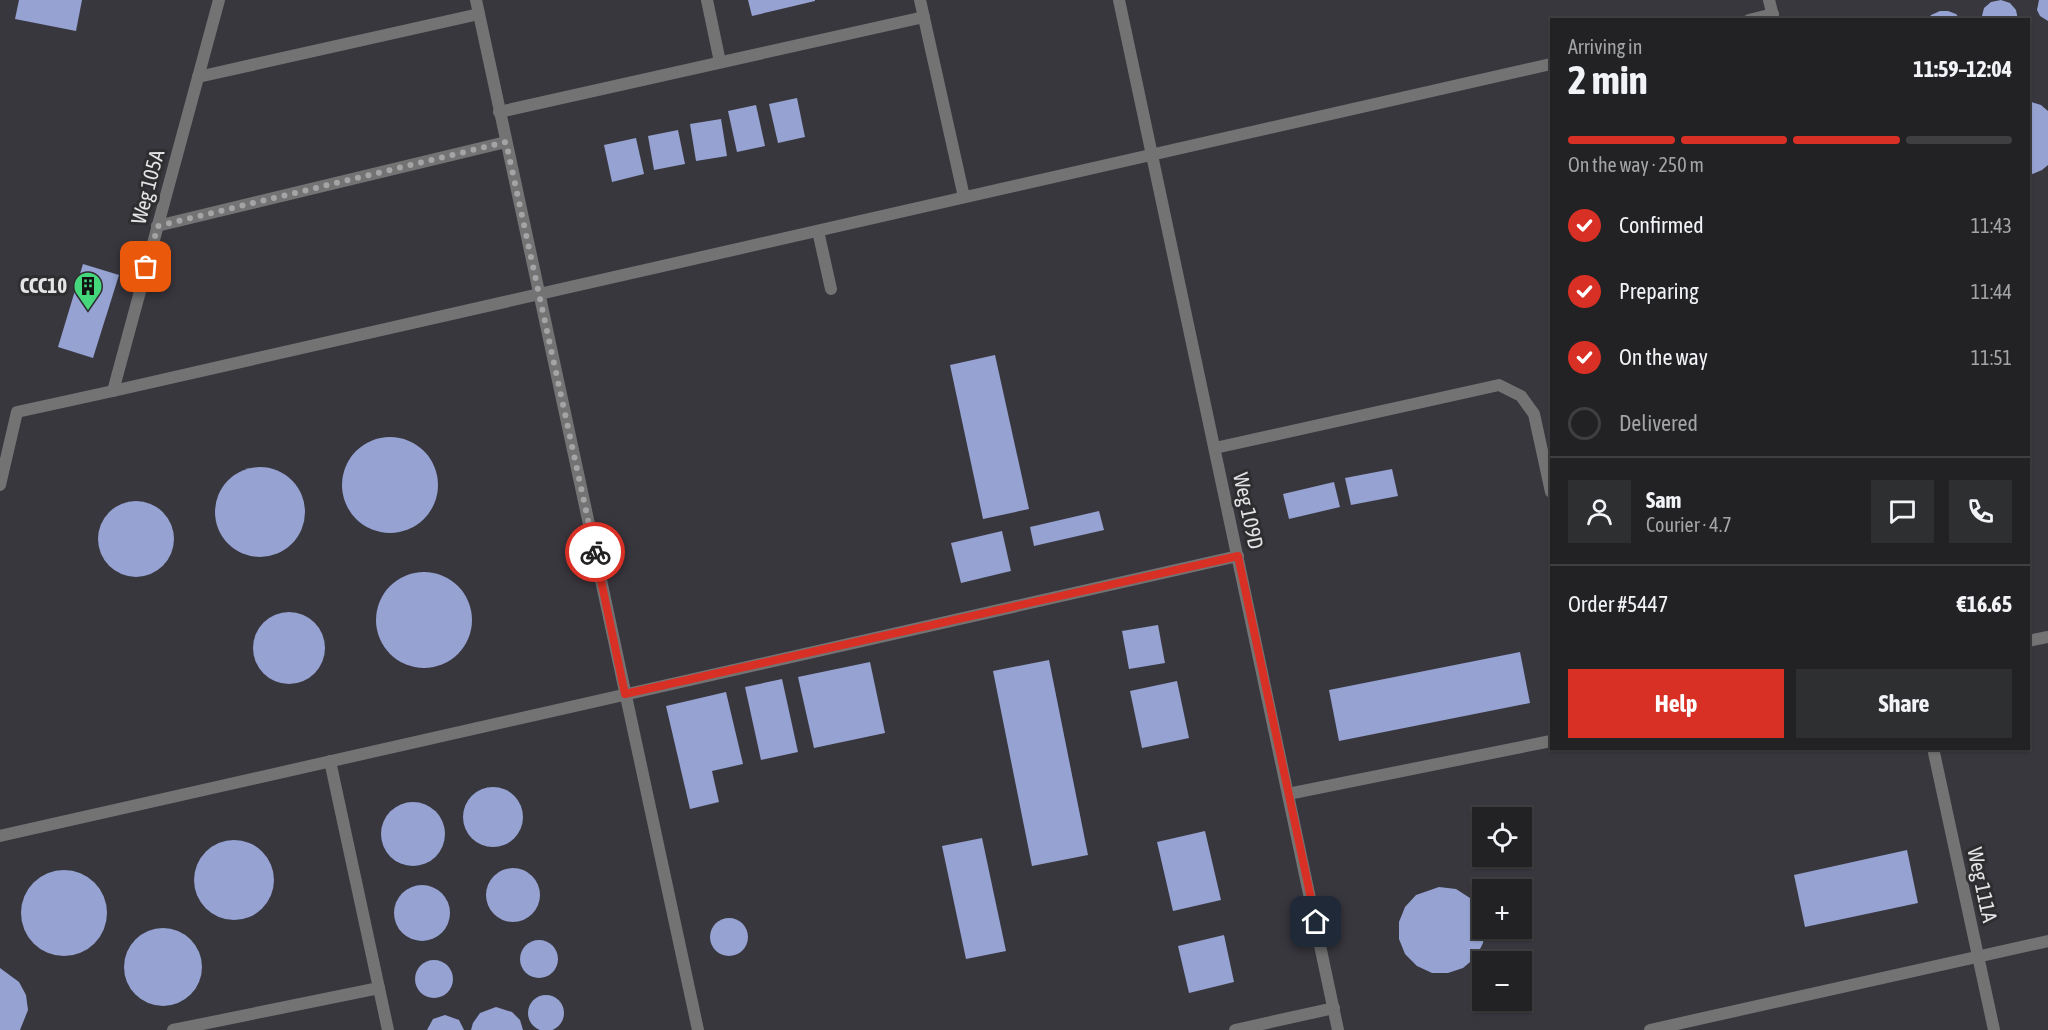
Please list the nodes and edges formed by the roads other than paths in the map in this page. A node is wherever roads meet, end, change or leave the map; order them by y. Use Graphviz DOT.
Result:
graph roads {
  1 [pos="219,0"];
  2 [pos="476,0"];
  3 [pos="707,0"];
  4 [pos="920,0"];
  5 [pos="1119,0"];
  6 [pos="1769,0"];
  7 [pos="479,15"];
  8 [pos="924,17"];
  9 [pos="1773,17"];
  10 [pos="720,62"];
  11 [pos="1550,64"];
  12 [pos="198,77"];
  13 [pos="499,112"];
  14 [pos="506,142"];
  15 [pos="1152,155"];
  16 [pos="964,197"];
  17 [pos="158,226"];
  18 [pos="818,231"];
  19 [pos="831,289"];
  20 [pos="539,294"];
  21 [pos="113,390"];
  22 [pos="1215,448"];
  23 [pos="0,485"];
  24 [pos="1550,487"];
  25 [pos="1238,556"];
  26 [pos="2048,637"];
  27 [pos="2030,641"];
  28 [pos="625,694"];
  29 [pos="1550,741"];
  30 [pos="1933,750"];
  31 [pos="330,761"];
  32 [pos="1288,794"];
  33 [pos="0,836"];
  34 [pos="2048,941"];
  35 [pos="1978,957"];
  36 [pos="379,988"];
  37 [pos="1334,1008"];
  38 [pos="173,1030"];
  39 [pos="388,1030"];
  40 [pos="698,1030"];
  41 [pos="1235,1030"];
  42 [pos="1338,1030"];
  43 [pos="1650,1030"];
  44 [pos="1994,1030"];
  1 -- 12 [label="lane, Weg 105A"];
  2 -- 7 [label="lane"];
  3 -- 10 [label="lane"];
  4 -- 8 [label="lane"];
  5 -- 15 [label="lane, Weg 109D"];
  6 -- 9 [label="lane"];
  7 -- 12 [label="lane"];
  7 -- 13 [label="lane"];
  8 -- 10 [label="lane"];
  8 -- 16 [label="lane"];
  10 -- 13 [label="lane"];
  11 -- 15 [label="lane"];
  12 -- 17 [label="lane, Weg 105A"];
  13 -- 14 [label="lane"];
  14 -- 17 [label="lane"];
  14 -- 20 [label="lane"];
  15 -- 16 [label="lane"];
  15 -- 22 [label="lane, Weg 109D"];
  16 -- 18 [label="lane"];
  17 -- 21 [label="lane, Weg 105A"];
  18 -- 19 [label="lane"];
  18 -- 20 [label="lane"];
  20 -- 21 [label="lane"];
  20 -- 28 [label="lane"];
  21 -- 23 [label="lane"];
  22 -- 24 [label="lane"];
  22 -- 25 [label="lane, Weg 109D"];
  25 -- 28 [label="lane"];
  25 -- 32 [label="lane, Weg 109D"];
  26 -- 27 [label="lane"];
  28 -- 31 [label="lane"];
  28 -- 40 [label="lane"];
  29 -- 32 [label="lane"];
  30 -- 35 [label="lane, Weg 111A"];
  31 -- 33 [label="lane"];
  31 -- 36 [label="lane"];
  32 -- 37 [label="lane, Weg 109D"];
  34 -- 35 [label="lane"];
  35 -- 43 [label="lane"];
  35 -- 44 [label="lane, Weg 111A"];
  36 -- 38 [label="lane"];
  36 -- 39 [label="lane"];
  37 -- 41 [label="lane"];
  37 -- 42 [label="lane, Weg 109D"];
}
